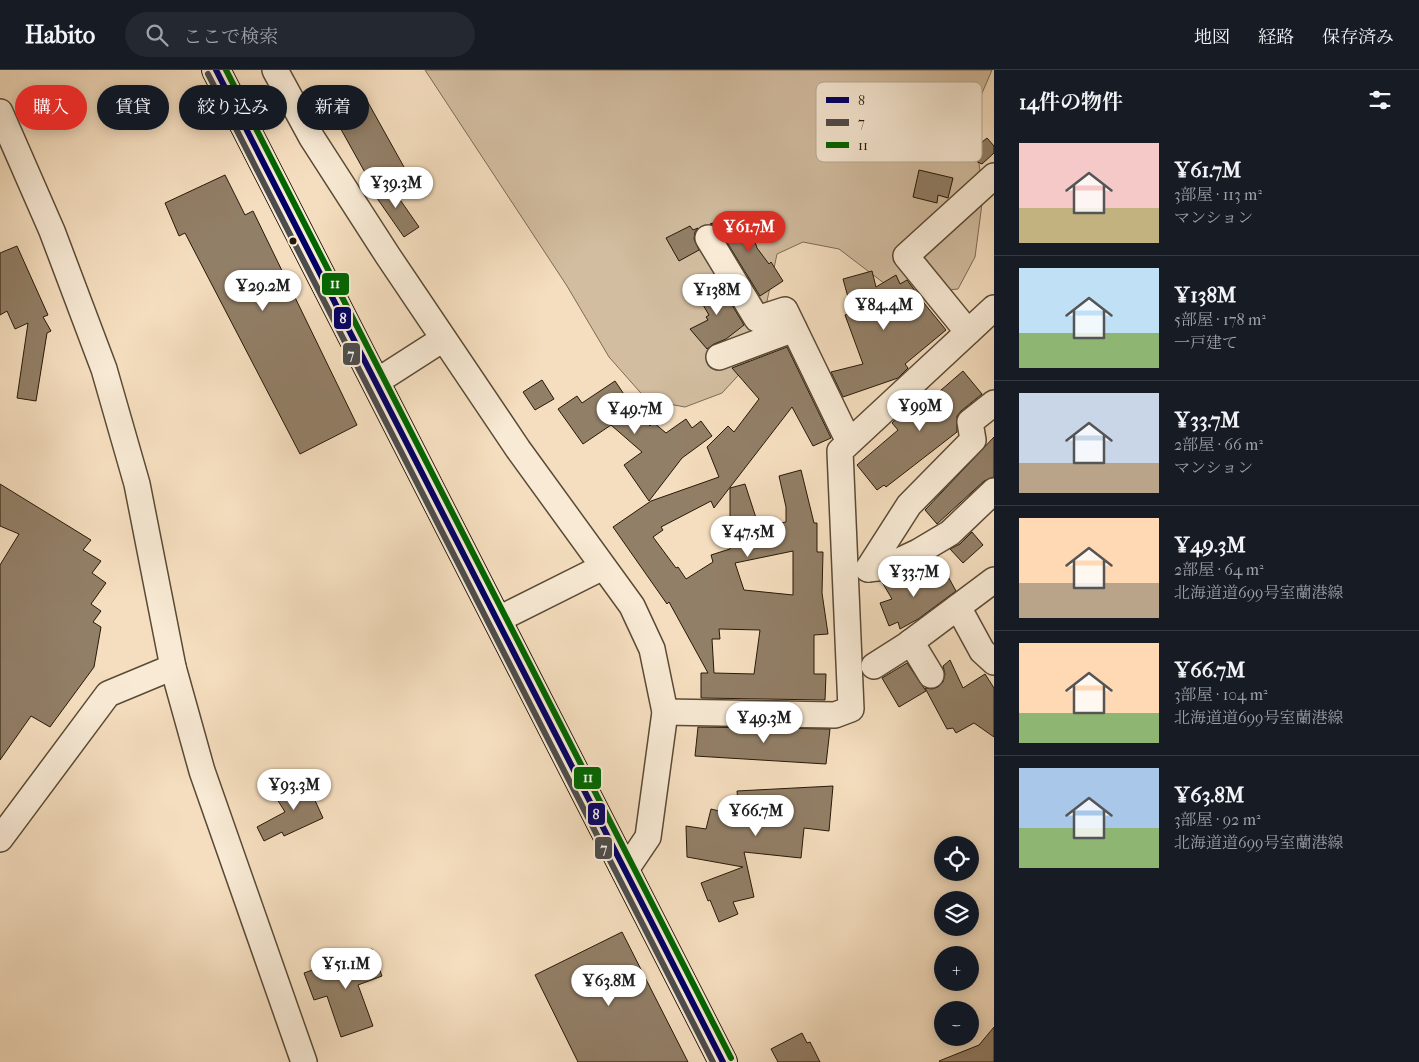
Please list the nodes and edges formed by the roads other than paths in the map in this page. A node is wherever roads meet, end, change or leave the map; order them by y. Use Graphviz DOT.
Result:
graph roads {
  1 [pos="216,70"];
  2 [pos="275,70"];
  3 [pos="0,112"];
  4 [pos="994,176"];
  5 [pos="708,238"];
  6 [pos="994,308"];
  7 [pos="794,329"];
  8 [pos="968,332"];
  9 [pos="443,339"];
  10 [pos="719,357"];
  11 [pos="376,382"];
  12 [pos="994,403"];
  13 [pos="849,442"];
  14 [pos="994,491"];
  15 [pos="603,566"];
  16 [pos="994,580"];
  17 [pos="958,607"];
  18 [pos="497,620"];
  19 [pos="910,642"];
  20 [pos="994,662"];
  21 [pos="173,666"];
  22 [pos="874,666"];
  23 [pos="931,675"];
  24 [pos="665,712"];
  25 [pos="0,839"];
  26 [pos="625,872"];
  27 [pos="304,1062"];
  28 [pos="724,1062"];
  1 -- 11 [label="main road"];
  2 -- 9 [label="street"];
  3 -- 21 [label="street"];
  4 -- 8 [label="street"];
  5 -- 7 [label="street"];
  6 -- 8 [label="street"];
  7 -- 10 [label="street"];
  7 -- 13 [label="street"];
  8 -- 13 [label="street"];
  9 -- 11 [label="street"];
  9 -- 15 [label="street"];
  11 -- 18 [label="main road"];
  12 -- 14 [label="street"];
  13 -- 24 [label="street"];
  15 -- 18 [label="street"];
  15 -- 24 [label="street"];
  16 -- 17 [label="street"];
  17 -- 19 [label="street"];
  17 -- 20 [label="street"];
  18 -- 26 [label="main road"];
  19 -- 22 [label="street"];
  19 -- 23 [label="street"];
  21 -- 25 [label="street"];
  21 -- 27 [label="street"];
  24 -- 26 [label="street"];
  26 -- 28 [label="main road"];
}
